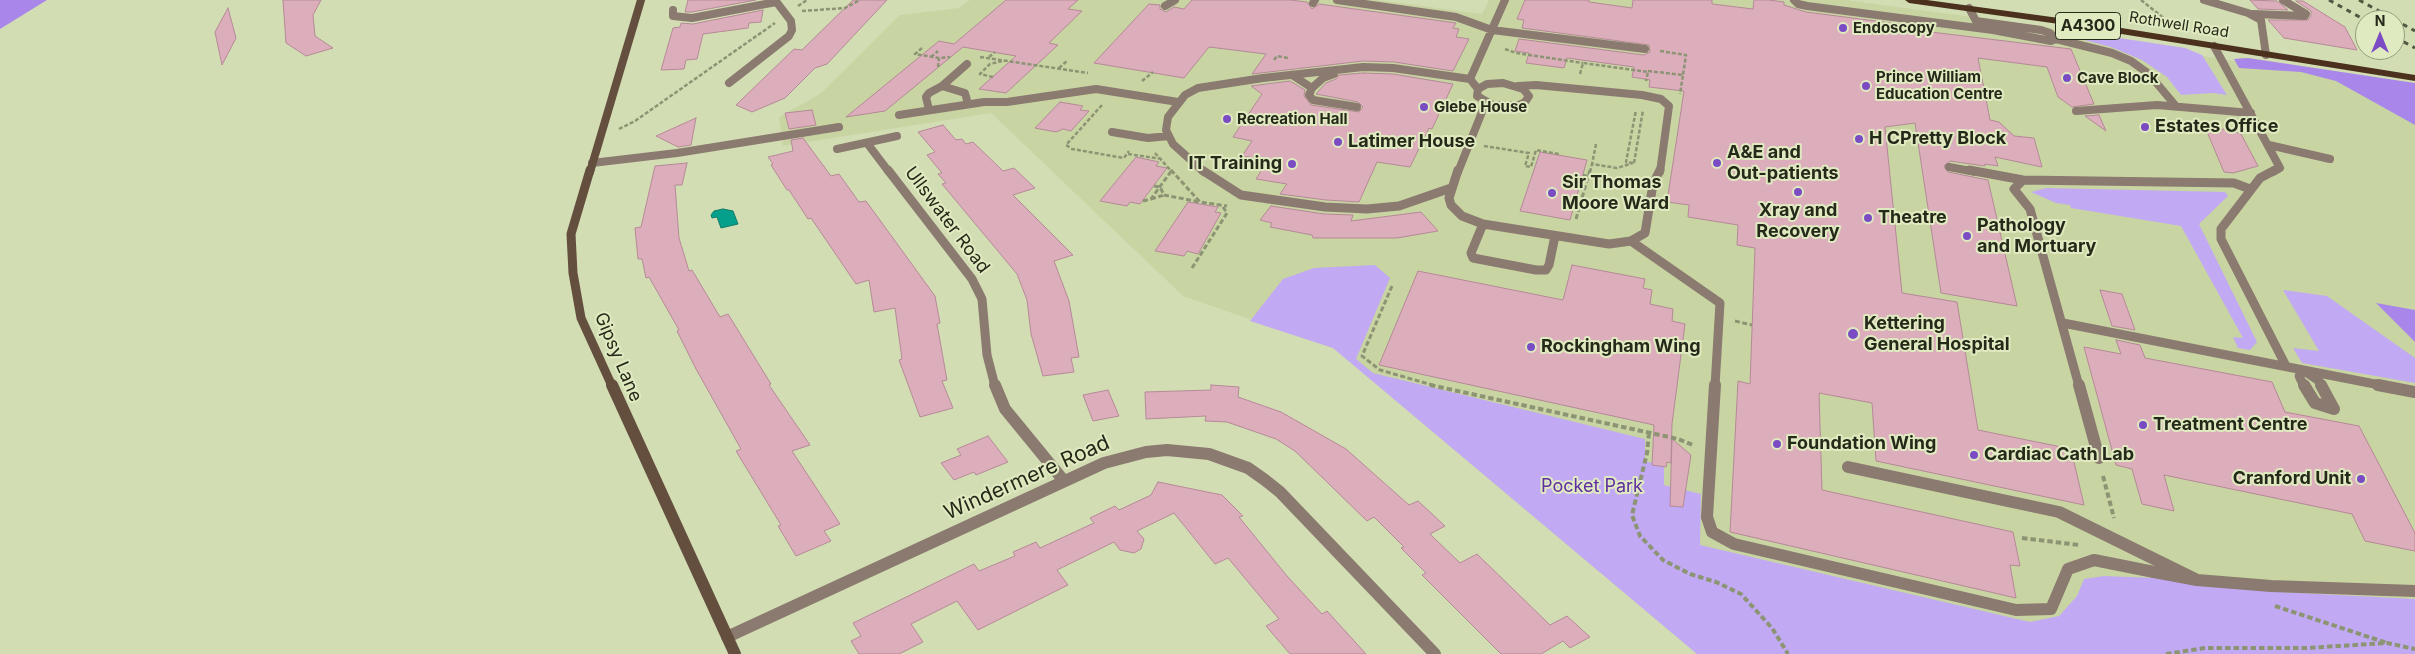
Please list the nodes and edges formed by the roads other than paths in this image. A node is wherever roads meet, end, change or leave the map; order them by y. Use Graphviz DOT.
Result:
graph roads {
  1 [pos="641,0"];
  2 [pos="1175,0"];
  3 [pos="1337,0"];
  4 [pos="1505,0"];
  5 [pos="1794,0"];
  6 [pos="1909,0"];
  7 [pos="2204,0"];
  8 [pos="2284,0"];
  9 [pos="776,1"];
  10 [pos="1165,6"];
  11 [pos="1969,8"];
  12 [pos="673,10"];
  13 [pos="2253,14"];
  14 [pos="1492,30"];
  15 [pos="2056,39"];
  16 [pos="2214,46"];
  17 [pos="1645,49"];
  18 [pos="2266,54"];
  19 [pos="967,64"];
  20 [pos="1350,68"];
  21 [pos="1476,71"];
  22 [pos="1292,75"];
  23 [pos="2415,78"];
  24 [pos="1470,79"];
  25 [pos="729,83"];
  26 [pos="1503,83"];
  27 [pos="942,86"];
  28 [pos="1517,86"];
  29 [pos="1312,88"];
  30 [pos="1478,88"];
  31 [pos="1178,102"];
  32 [pos="1486,102"];
  33 [pos="968,104"];
  34 [pos="2175,105"];
  35 [pos="1357,107"];
  36 [pos="929,110"];
  37 [pos="2076,111"];
  38 [pos="2251,113"];
  39 [pos="899,115"];
  40 [pos="839,127"];
  41 [pos="1112,132"];
  42 [pos="897,136"];
  43 [pos="1169,136"];
  44 [pos="867,143"];
  45 [pos="2269,144"];
  46 [pos="837,149"];
  47 [pos="2330,158"];
  48 [pos="592,163"];
  49 [pos="1949,167"];
  50 [pos="2023,180"];
  51 [pos="1451,188"];
  52 [pos="2250,188"];
  53 [pos="1483,224"];
  54 [pos="1556,236"];
  55 [pos="1631,241"];
  56 [pos="2063,323"];
  57 [pos="2286,366"];
  58 [pos="2415,392"];
  59 [pos="2099,458"];
  60 [pos="1848,467"];
  61 [pos="1064,481"];
  62 [pos="2197,580"];
  63 [pos="2415,591"];
  64 [pos="727,637"];
  65 [pos="735,654"];
  66 [pos="1435,654"];
  1 -- 48 [label="main road, Gipsy Lane"];
  2 -- 10 [label="street"];
  3 -- 14 [label="street"];
  4 -- 14 [label="street"];
  5 -- 15 [label="street"];
  6 -- 11 [label="main road, Rothwell Road / A4300"];
  7 -- 13 [label="street"];
  8 -- 13 [label="street"];
  9 -- 12 [label="street"];
  9 -- 25 [label="street"];
  11 -- 15 [label="street"];
  11 -- 16 [label="main road, Rothwell Road / A4300"];
  13 -- 18 [label="street"];
  14 -- 17 [label="street"];
  14 -- 21 [label="street"];
  15 -- 34 [label="street"];
  16 -- 18 [label="main road, Rothwell Road / A4300"];
  16 -- 38 [label="street"];
  18 -- 23 [label="main road, Rothwell Road / A4300"];
  19 -- 27 [label="street"];
  20 -- 22 [label="street"];
  20 -- 24 [label="street"];
  20 -- 29 [label="street"];
  21 -- 24 [label="street"];
  21 -- 26 [label="street"];
  22 -- 29 [label="street"];
  22 -- 31 [label="street"];
  24 -- 30 [label="street"];
  26 -- 28 [label="street"];
  26 -- 30 [label="street"];
  27 -- 33 [label="street"];
  27 -- 36 [label="street"];
  28 -- 32 [label="street"];
  28 -- 55 [label="street"];
  29 -- 35 [label="street"];
  30 -- 32 [label="street"];
  31 -- 33 [label="street"];
  31 -- 43 [label="street"];
  32 -- 51 [label="street"];
  33 -- 36 [label="street"];
  34 -- 37 [label="street"];
  34 -- 38 [label="street"];
  36 -- 39 [label="street"];
  38 -- 45 [label="street"];
  40 -- 48 [label="street"];
  41 -- 43 [label="street"];
  42 -- 44 [label="street"];
  43 -- 51 [label="street"];
  44 -- 46 [label="street"];
  44 -- 61 [label="street, Ullswater Road"];
  45 -- 47 [label="street"];
  45 -- 52 [label="street"];
  48 -- 64 [label="main road, Gipsy Lane"];
  49 -- 50 [label="street"];
  50 -- 52 [label="street"];
  50 -- 56 [label="street"];
  51 -- 53 [label="street"];
  52 -- 57 [label="street"];
  53 -- 54 [label="street"];
  53 -- 54 [label="street"];
  54 -- 55 [label="street"];
  55 -- 62 [label="street"];
  56 -- 57 [label="street"];
  56 -- 59 [label="street"];
  57 -- 58 [label="street"];
  60 -- 62 [label="street"];
  61 -- 64 [label="street, Windermere Road"];
  61 -- 66 [label="street, Windermere Road"];
  62 -- 63 [label="street"];
  64 -- 65 [label="main road, Gipsy Lane"];
}
